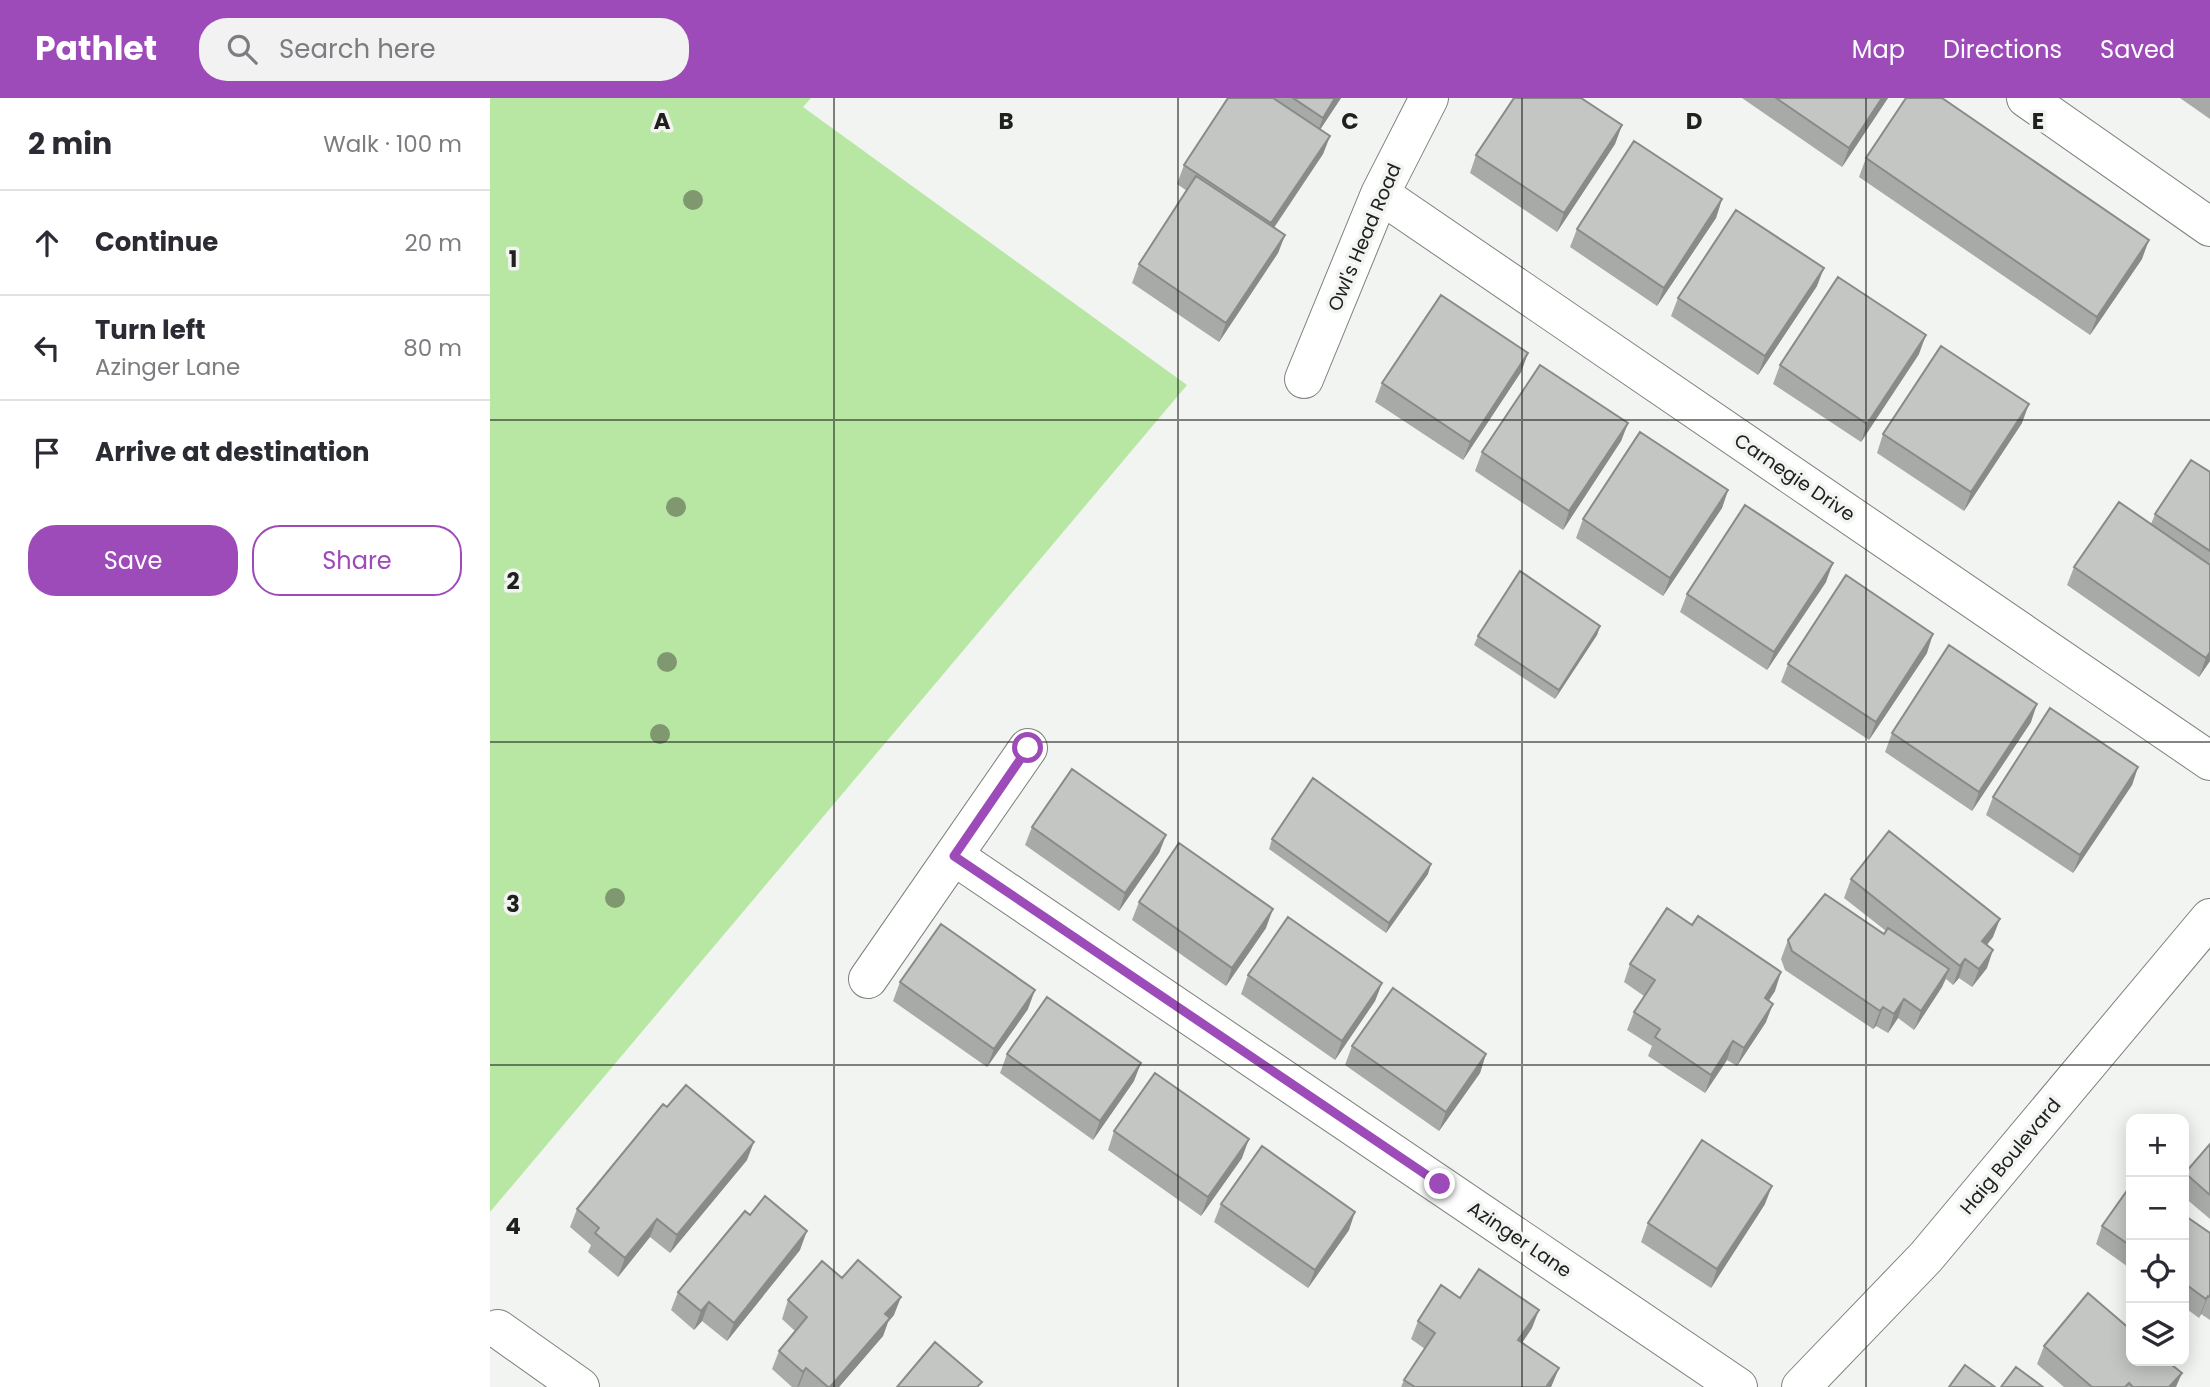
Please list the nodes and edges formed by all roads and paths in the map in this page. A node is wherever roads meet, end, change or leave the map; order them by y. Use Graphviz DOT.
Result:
graph roads {
  1 [pos="1429,98"];
  2 [pos="2026,98"];
  3 [pos="1380,194"];
  4 [pos="2210,227"];
  5 [pos="1304,379"];
  6 [pos="1028,748"];
  7 [pos="2210,761"];
  8 [pos="954,856"];
  9 [pos="2210,918"];
  10 [pos="868,979"];
  11 [pos="498,1329"];
  12 [pos="580,1387"];
  13 [pos="1738,1387"];
  14 [pos="1801,1387"];
  1 -- 3 [label="street, Owl's Head Road"];
  2 -- 4 [label="street"];
  3 -- 5 [label="street, Owl's Head Road"];
  3 -- 7 [label="street, Carnegie Drive"];
  6 -- 8 [label="street"];
  8 -- 10 [label="street"];
  8 -- 13 [label="street, Azinger Lane"];
  9 -- 14 [label="street, Haig Boulevard"];
  11 -- 12 [label="street"];
}
